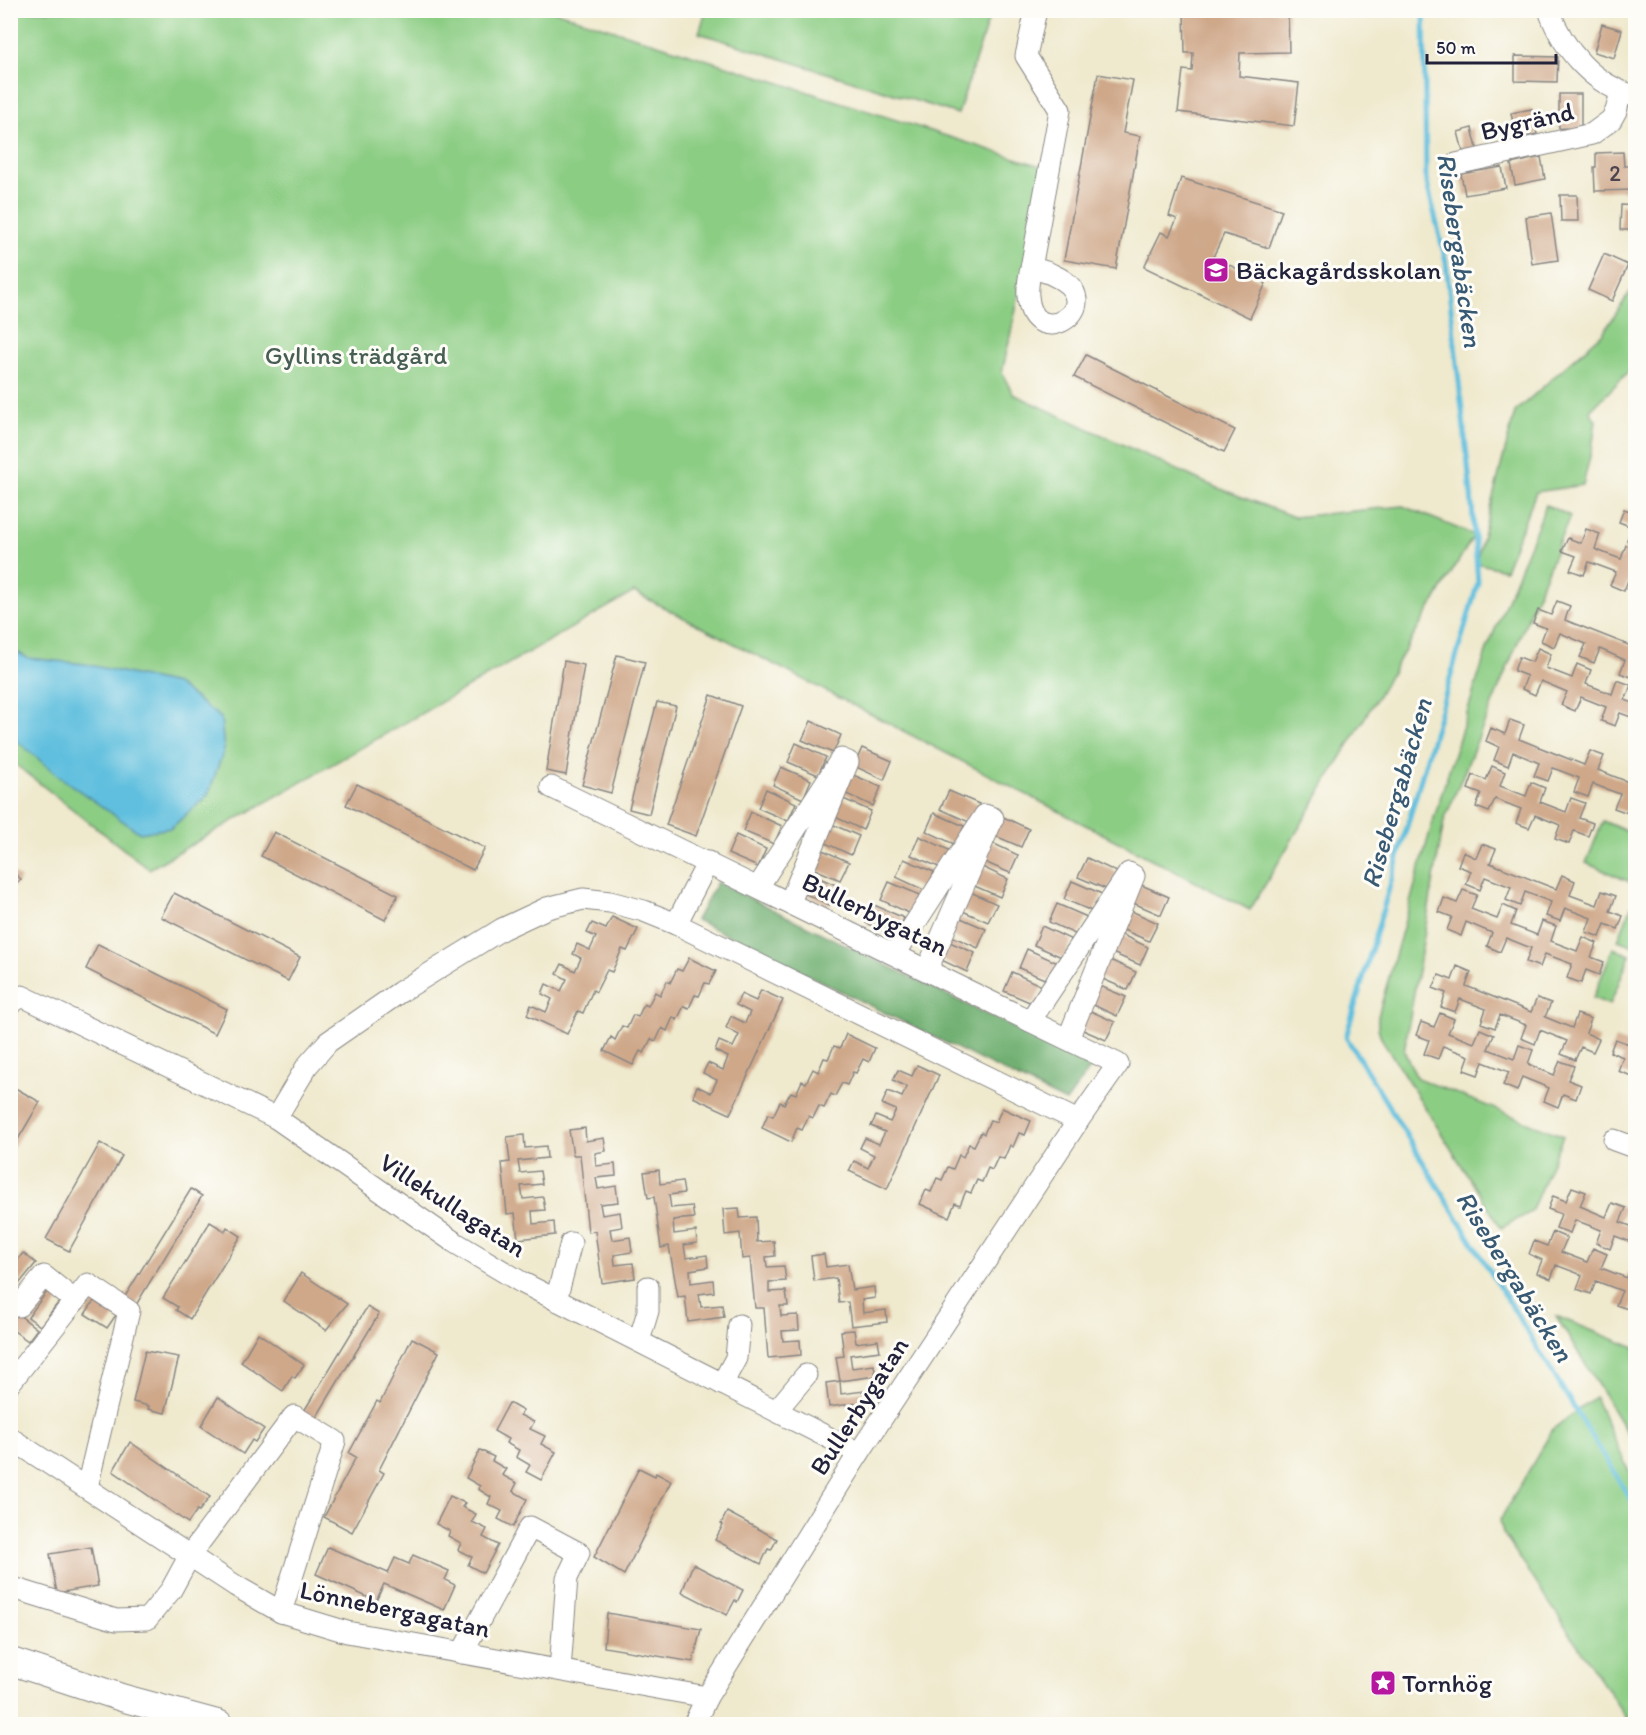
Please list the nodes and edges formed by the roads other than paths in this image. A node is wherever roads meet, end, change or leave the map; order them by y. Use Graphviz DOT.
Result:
graph roads {
  1 [pos="1036,10"];
  2 [pos="1549,10"];
  3 [pos="1628,94"];
  4 [pos="1456,164"];
  5 [pos="1031,268"];
  6 [pos="550,787"];
  7 [pos="708,862"];
  8 [pos="758,887"];
  9 [pos="790,902"];
  10 [pos="676,924"];
  11 [pos="895,954"];
  12 [pos="927,970"];
  13 [pos="16,1000"];
  14 [pos="1030,1021"];
  15 [pos="1068,1039"];
  16 [pos="276,1118"];
  17 [pos="1078,1121"];
  18 [pos="1614,1140"];
  19 [pos="1635,1148"];
  20 [pos="571,1243"];
  21 [pos="648,1287"];
  22 [pos="556,1300"];
  23 [pos="75,1301"];
  24 [pos="20,1306"];
  25 [pos="739,1326"];
  26 [pos="639,1341"];
  27 [pos="806,1375"];
  28 [pos="10,1383"];
  29 [pos="722,1384"];
  30 [pos="776,1411"];
  31 [pos="10,1438"];
  32 [pos="860,1453"];
  33 [pos="87,1487"];
  34 [pos="190,1555"];
  35 [pos="10,1587"];
  36 [pos="281,1612"];
  37 [pos="462,1653"];
  38 [pos="10,1660"];
  39 [pos="560,1670"];
  40 [pos="707,1697"];
  41 [pos="219,1725"];
  42 [pos="694,1725"];
  1 -- 5 [label="street"];
  2 -- 3 [label="street"];
  3 -- 4 [label="street, Bygränd"];
  6 -- 7 [label="street, Bullerbygatan"];
  7 -- 8 [label="street, Bullerbygatan"];
  7 -- 10 [label="street"];
  8 -- 9 [label="street, Bullerbygatan"];
  8 -- 9 [label="street"];
  9 -- 11 [label="street, Bullerbygatan"];
  10 -- 16 [label="street"];
  10 -- 17 [label="street"];
  11 -- 12 [label="street, Bullerbygatan"];
  11 -- 12 [label="street"];
  12 -- 14 [label="street, Bullerbygatan"];
  13 -- 16 [label="street, Villekullagatan"];
  14 -- 15 [label="street, Bullerbygatan"];
  14 -- 15 [label="street"];
  15 -- 17 [label="street, Bullerbygatan"];
  16 -- 22 [label="street, Villekullagatan"];
  17 -- 32 [label="street, Bullerbygatan"];
  18 -- 19 [label="street"];
  20 -- 22 [label="street"];
  21 -- 26 [label="street"];
  22 -- 26 [label="street, Villekullagatan"];
  23 -- 24 [label="street"];
  23 -- 28 [label="street"];
  23 -- 33 [label="street"];
  25 -- 29 [label="street"];
  26 -- 29 [label="street, Villekullagatan"];
  27 -- 30 [label="street"];
  29 -- 30 [label="street, Villekullagatan"];
  30 -- 32 [label="street, Villekullagatan"];
  31 -- 33 [label="street, Lönnebergagatan"];
  32 -- 40 [label="street, Bullerbygatan"];
  33 -- 34 [label="street, Lönnebergagatan"];
  34 -- 35 [label="street"];
  34 -- 36 [label="street, Lönnebergagatan"];
  34 -- 36 [label="street"];
  36 -- 37 [label="street, Lönnebergagatan"];
  37 -- 39 [label="street, Lönnebergagatan"];
  37 -- 39 [label="street"];
  38 -- 41 [label="main road"];
  39 -- 40 [label="street, Lönnebergagatan"];
  40 -- 42 [label="street, Bullerbygatan"];
}
